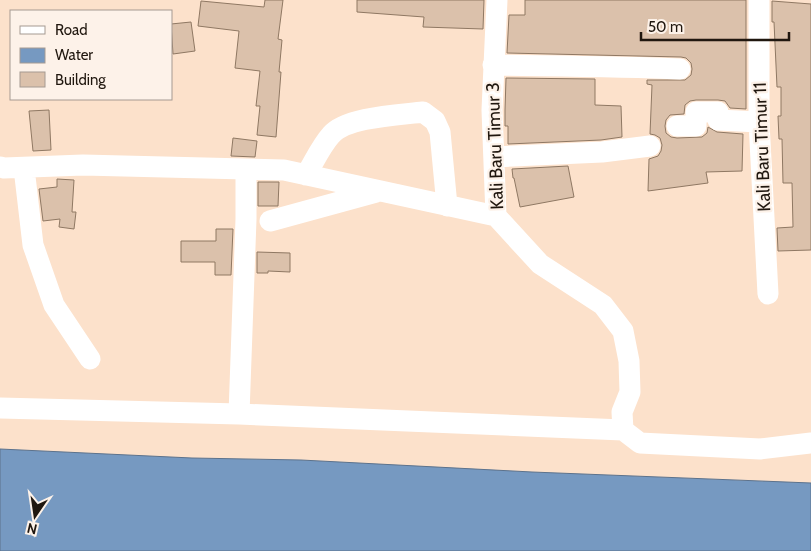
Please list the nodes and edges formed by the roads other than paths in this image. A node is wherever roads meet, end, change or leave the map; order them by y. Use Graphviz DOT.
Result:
graph roads {
  1 [pos="497,0"];
  2 [pos="759,0"];
  3 [pos="493,65"];
  4 [pos="680,69"];
  5 [pos="759,122"];
  6 [pos="677,126"];
  7 [pos="650,146"];
  8 [pos="494,157"];
  9 [pos="0,167"];
  10 [pos="24,168"];
  11 [pos="246,170"];
  12 [pos="306,175"];
  13 [pos="380,191"];
  14 [pos="447,206"];
  15 [pos="496,216"];
  16 [pos="270,220"];
  17 [pos="768,294"];
  18 [pos="90,359"];
  19 [pos="0,408"];
  20 [pos="239,414"];
  21 [pos="623,430"];
  22 [pos="811,443"];
  1 -- 3 [label="street, Kali Baru Timur 3"];
  2 -- 5 [label="street, Kali Baru Timur 11"];
  3 -- 4 [label="street"];
  3 -- 8 [label="street, Kali Baru Timur 3"];
  5 -- 6 [label="street"];
  5 -- 17 [label="street, Kali Baru Timur 11"];
  7 -- 8 [label="street"];
  8 -- 15 [label="street, Kali Baru Timur 3"];
  9 -- 10 [label="street"];
  10 -- 11 [label="street"];
  10 -- 18 [label="street"];
  11 -- 12 [label="street"];
  11 -- 20 [label="street"];
  12 -- 13 [label="street"];
  12 -- 14 [label="street"];
  13 -- 14 [label="street"];
  13 -- 16 [label="street"];
  14 -- 15 [label="street"];
  15 -- 21 [label="street, Kali Baru Timur 3"];
  19 -- 20 [label="street"];
  20 -- 21 [label="street"];
  21 -- 22 [label="street"];
}
